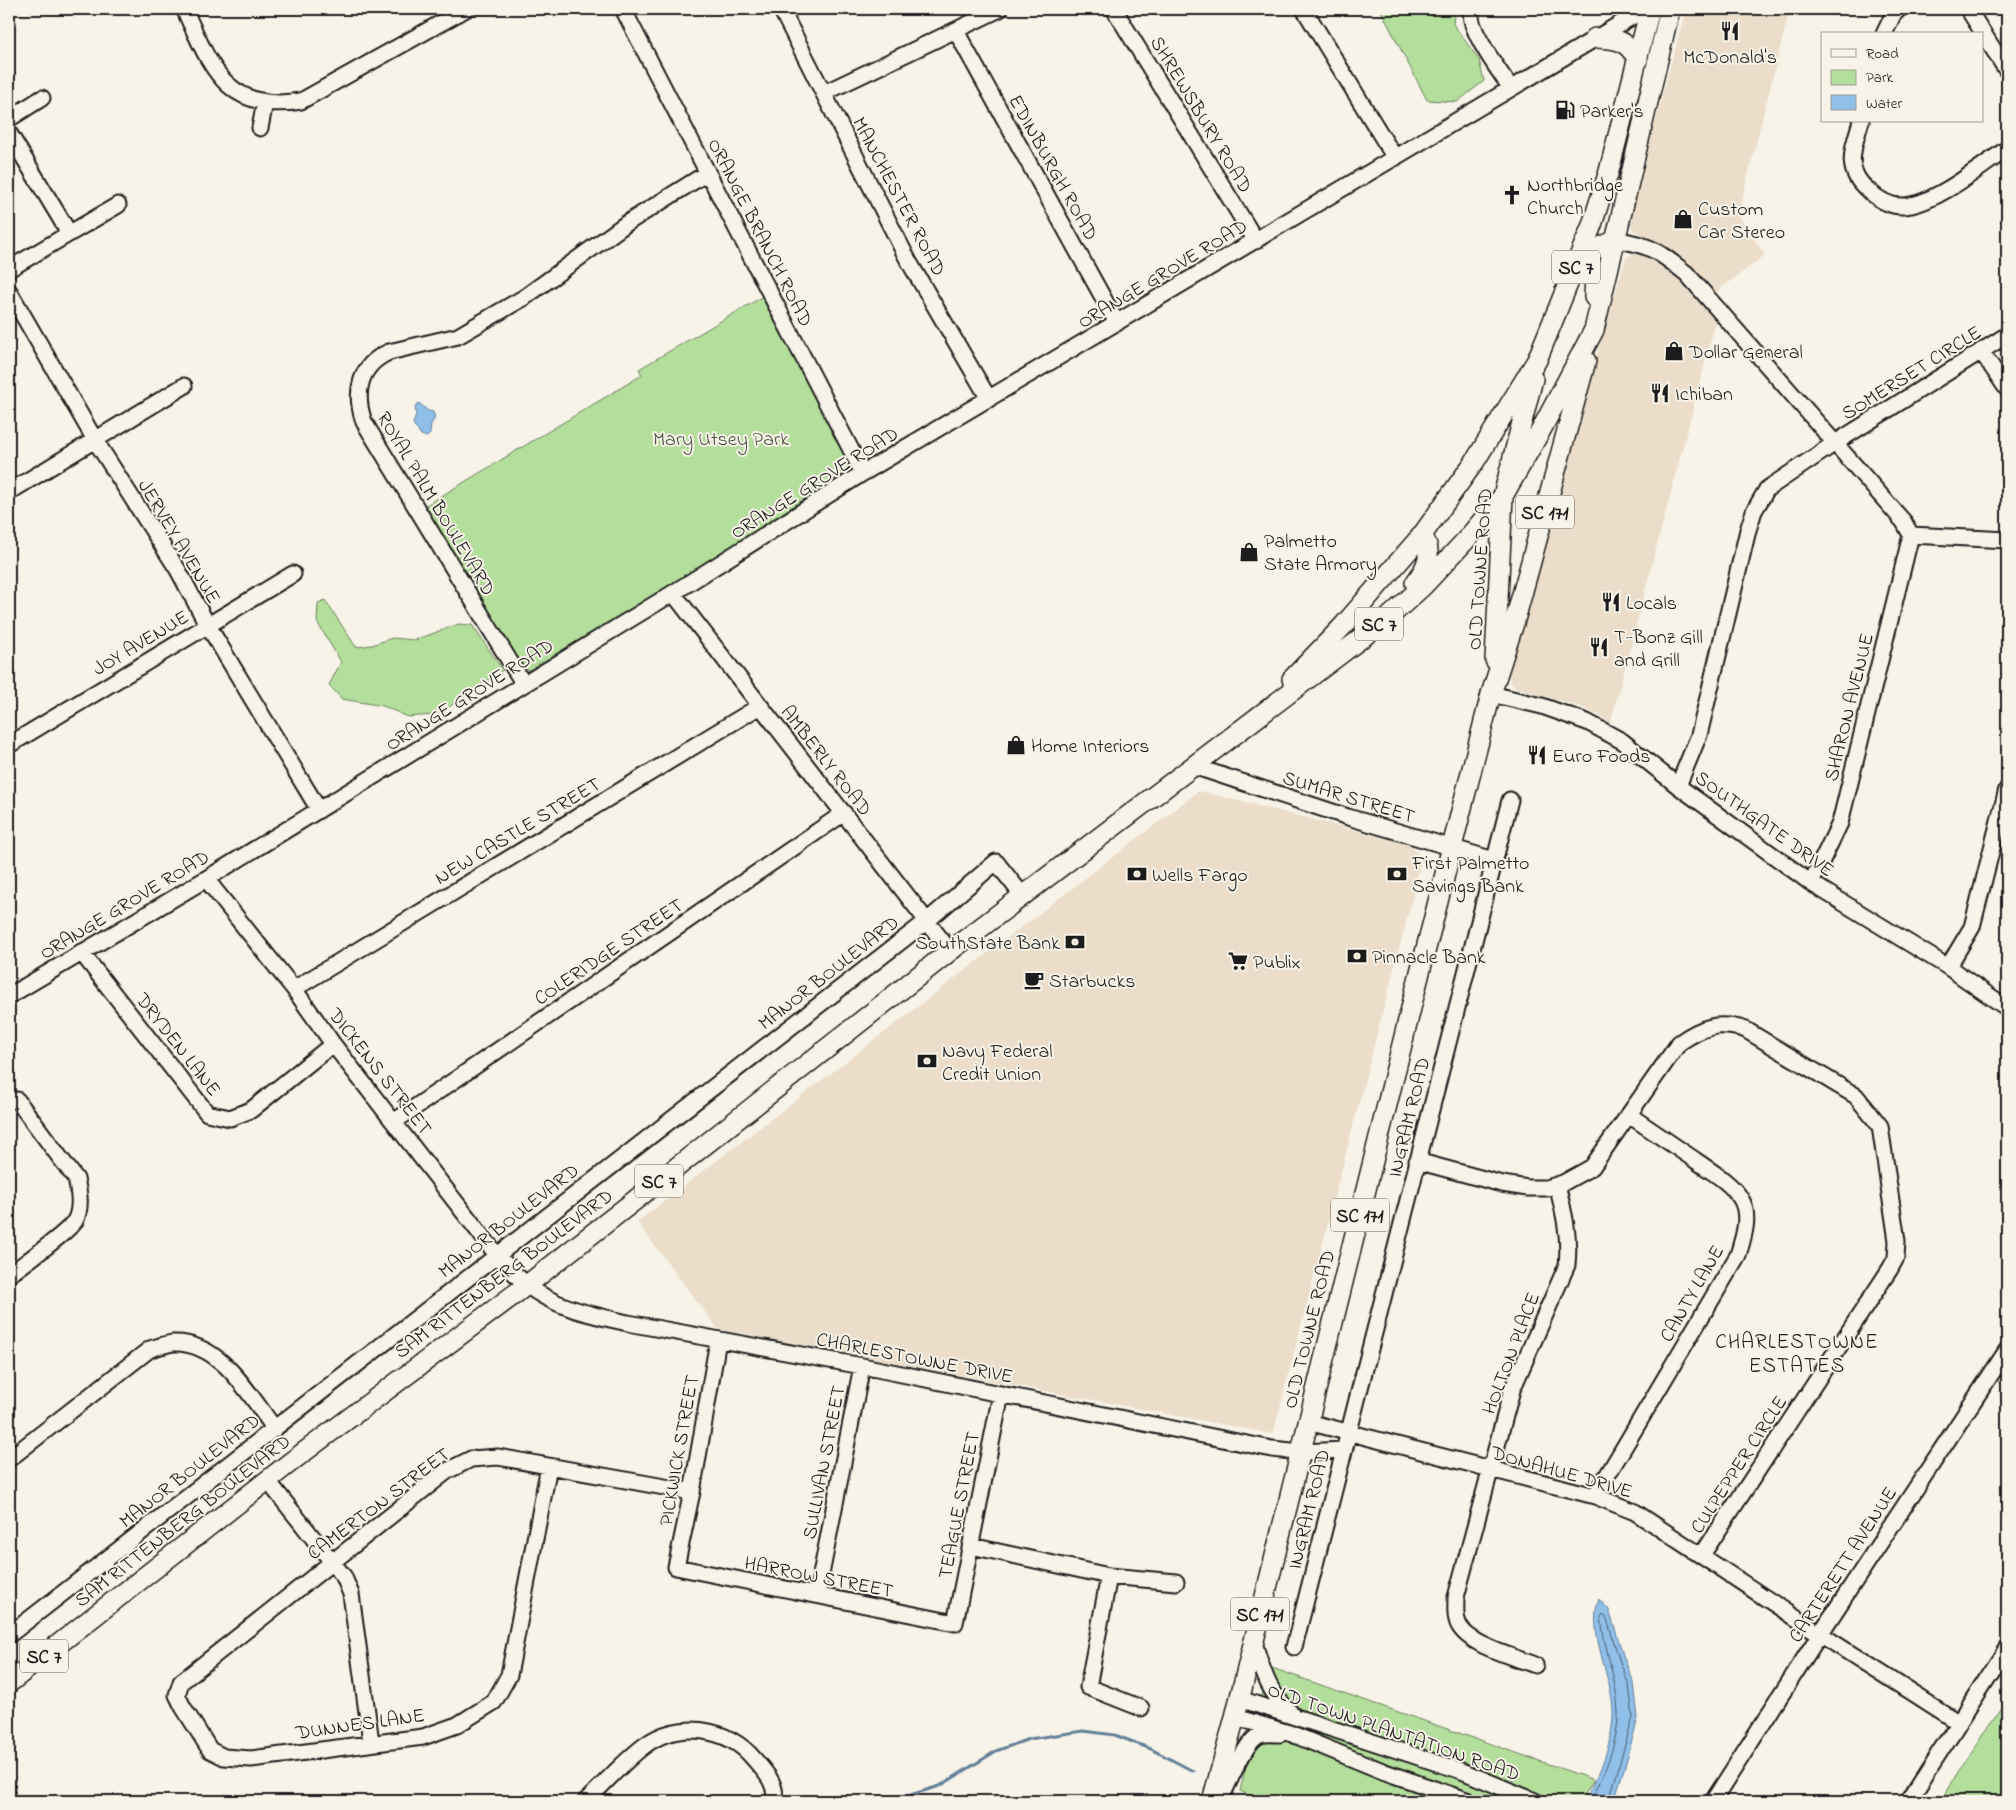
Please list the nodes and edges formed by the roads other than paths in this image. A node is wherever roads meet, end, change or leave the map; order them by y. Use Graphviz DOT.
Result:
graph roads {
  1 [pos="184,9"];
  2 [pos="466,9"];
  3 [pos="623,9"];
  4 [pos="781,9"];
  5 [pos="1000,9"];
  6 [pos="1114,9"];
  7 [pos="1304,9"];
  8 [pos="1472,9"];
  9 [pos="1645,9"];
  10 [pos="1650,9"];
  11 [pos="1670,9"];
  12 [pos="1899,9"];
  13 [pos="1968,9"];
  14 [pos="956,31"];
  15 [pos="1885,32"];
  16 [pos="1982,32"];
  17 [pos="1984,34"];
  18 [pos="1595,38"];
  19 [pos="1638,59"];
  20 [pos="2007,71"];
  21 [pos="1510,87"];
  22 [pos="824,94"];
  23 [pos="42,98"];
  24 [pos="265,102"];
  25 [pos="9,119"];
  26 [pos="1861,122"];
  27 [pos="260,128"];
  28 [pos="9,133"];
  29 [pos="2007,149"];
  30 [pos="1395,158"];
  31 [pos="1609,171"];
  32 [pos="707,173"];
  33 [pos="118,205"];
  34 [pos="69,234"];
  35 [pos="1616,240"];
  36 [pos="1256,241"];
  37 [pos="1580,256"];
  38 [pos="9,269"];
  39 [pos="9,292"];
  40 [pos="1116,323"];
  41 [pos="1594,330"];
  42 [pos="2007,335"];
  43 [pos="1981,351"];
  44 [pos="1537,360"];
  45 [pos="184,386"];
  46 [pos="2007,388"];
  47 [pos="989,399"];
  48 [pos="95,440"];
  49 [pos="1836,443"];
  50 [pos="863,473"];
  51 [pos="9,492"];
  52 [pos="1503,496"];
  53 [pos="1422,535"];
  54 [pos="1911,536"];
  55 [pos="2007,540"];
  56 [pos="293,574"];
  57 [pos="673,593"];
  58 [pos="1388,618"];
  59 [pos="207,624"];
  60 [pos="523,684"];
  61 [pos="1491,694"];
  62 [pos="760,706"];
  63 [pos="1238,732"];
  64 [pos="9,745"];
  65 [pos="1193,766"];
  66 [pos="1678,786"];
  67 [pos="2007,789"];
  68 [pos="1510,800"];
  69 [pos="319,810"];
  70 [pos="844,813"];
  71 [pos="1452,848"];
  72 [pos="1494,860"];
  73 [pos="206,879"];
  74 [pos="1811,883"];
  75 [pos="1023,896"];
  76 [pos="926,921"];
  77 [pos="950,951"];
  78 [pos="81,952"];
  79 [pos="1948,967"];
  80 [pos="294,989"];
  81 [pos="9,996"];
  82 [pos="2007,1008"];
  83 [pos="333,1044"];
  84 [pos="17,1100"];
  85 [pos="1629,1114"];
  86 [pos="395,1122"];
  87 [pos="1417,1161"];
  88 [pos="1557,1184"];
  89 [pos="496,1254"];
  90 [pos="9,1275"];
  91 [pos="527,1285"];
  92 [pos="718,1340"];
  93 [pos="2007,1350"];
  94 [pos="862,1366"];
  95 [pos="1001,1394"];
  96 [pos="1308,1422"];
  97 [pos="275,1429"];
  98 [pos="1348,1434"];
  99 [pos="1344,1450"];
  100 [pos="1300,1452"];
  101 [pos="9,1459"];
  102 [pos="549,1466"];
  103 [pos="1490,1471"];
  104 [pos="268,1481"];
  105 [pos="692,1492"];
  106 [pos="1595,1496"];
  107 [pos="971,1546"];
  108 [pos="1702,1555"];
  109 [pos="332,1562"];
  110 [pos="676,1568"];
  111 [pos="1109,1576"];
  112 [pos="1176,1582"];
  113 [pos="817,1596"];
  114 [pos="955,1623"];
  115 [pos="1820,1634"];
  116 [pos="9,1635"];
  117 [pos="1253,1640"];
  118 [pos="1294,1647"];
  119 [pos="2007,1648"];
  120 [pos="1535,1665"];
  121 [pos="181,1682"];
  122 [pos="9,1683"];
  123 [pos="1141,1708"];
  124 [pos="1237,1708"];
  125 [pos="1296,1718"];
  126 [pos="1959,1723"];
  127 [pos="1292,1734"];
  128 [pos="371,1742"];
  129 [pos="586,1801"];
  130 [pos="774,1801"];
  131 [pos="1212,1801"];
  132 [pos="1219,1801"];
  133 [pos="1469,1801"];
  134 [pos="1535,1801"];
  135 [pos="1713,1801"];
  136 [pos="1908,1801"];
  1 -- 24 [label="street"];
  2 -- 24 [label="street"];
  3 -- 32 [label="street, ORANGE BRANCH ROAD"];
  4 -- 22 [label="street, MANCHESTER ROAD"];
  5 -- 14 [label="street"];
  6 -- 36 [label="street, SHREWSBURY ROAD"];
  7 -- 30 [label="street"];
  8 -- 21 [label="street"];
  9 -- 18 [label="street, ORANGE GROVE ROAD"];
  10 -- 19 [label="main road, SAM RITTENBERG BOULEVARD / SC 7"];
  11 -- 35 [label="main road, SAM RITTENBERG BOULEVARD / SC 7"];
  12 -- 15 [label="street"];
  13 -- 16 [label="street"];
  14 -- 22 [label="street"];
  14 -- 40 [label="street, EDINBURGH ROAD"];
  17 -- 20 [label="street"];
  18 -- 19 [label="main road"];
  18 -- 21 [label="street, ORANGE GROVE ROAD"];
  19 -- 31 [label="main road, SAM RITTENBERG BOULEVARD / SC 7"];
  21 -- 30 [label="street, ORANGE GROVE ROAD"];
  22 -- 47 [label="street, MANCHESTER ROAD"];
  23 -- 25 [label="street"];
  24 -- 27 [label="street"];
  26 -- 29 [label="street"];
  28 -- 34 [label="street"];
  30 -- 36 [label="street, ORANGE GROVE ROAD"];
  31 -- 35 [label="main road"];
  31 -- 37 [label="main road, SAM RITTENBERG BOULEVARD / SC 7"];
  32 -- 50 [label="street, ORANGE BRANCH ROAD"];
  32 -- 60 [label="street, ROYAL PALM BOULEVARD"];
  33 -- 34 [label="street"];
  34 -- 38 [label="street"];
  35 -- 37 [label="main road"];
  35 -- 41 [label="main road, SAM RITTENBERG BOULEVARD / SC 7"];
  35 -- 49 [label="street"];
  36 -- 40 [label="street, ORANGE GROVE ROAD"];
  37 -- 41 [label="main road"];
  37 -- 44 [label="main road, SAM RITTENBERG BOULEVARD / SC 7"];
  39 -- 48 [label="street, JERVEY AVENUE"];
  40 -- 47 [label="street, ORANGE GROVE ROAD"];
  41 -- 52 [label="main road, SAM RITTENBERG BOULEVARD / SC 7"];
  41 -- 61 [label="main road, OLD TOWNE ROAD / SC 171"];
  42 -- 43 [label="street, SOMERSET CIRCLE"];
  43 -- 46 [label="street"];
  43 -- 49 [label="street, SOMERSET CIRCLE"];
  44 -- 52 [label="main road, OLD TOWNE ROAD / SC 171"];
  44 -- 53 [label="main road, SAM RITTENBERG BOULEVARD / SC 7"];
  45 -- 48 [label="street"];
  47 -- 50 [label="street, ORANGE GROVE ROAD"];
  48 -- 51 [label="street"];
  48 -- 59 [label="street, JERVEY AVENUE"];
  49 -- 54 [label="street"];
  49 -- 66 [label="street, SOMERSET CIRCLE"];
  50 -- 57 [label="street, ORANGE GROVE ROAD"];
  52 -- 58 [label="main road, SAM RITTENBERG BOULEVARD / SC 7"];
  52 -- 61 [label="main road, OLD TOWNE ROAD / SC 171"];
  53 -- 58 [label="main road"];
  53 -- 63 [label="main road, SAM RITTENBERG BOULEVARD / SC 7"];
  54 -- 55 [label="street"];
  54 -- 74 [label="street, SHARON AVENUE"];
  56 -- 59 [label="street, JOY AVENUE"];
  57 -- 60 [label="street, ORANGE GROVE ROAD"];
  57 -- 62 [label="street, AMBERLY ROAD"];
  58 -- 63 [label="main road, SAM RITTENBERG BOULEVARD / SC 7"];
  59 -- 64 [label="street, JOY AVENUE"];
  59 -- 69 [label="street, JERVEY AVENUE"];
  60 -- 69 [label="street, ORANGE GROVE ROAD"];
  61 -- 66 [label="street, SOUTHGATE DRIVE"];
  61 -- 71 [label="main road, OLD TOWNE ROAD / SC 171"];
  62 -- 70 [label="street, AMBERLY ROAD"];
  62 -- 80 [label="street, NEW CASTLE STREET"];
  63 -- 65 [label="main road, SAM RITTENBERG BOULEVARD / SC 7"];
  65 -- 71 [label="street, SUMAR STREET"];
  65 -- 75 [label="main road, SAM RITTENBERG BOULEVARD / SC 7"];
  66 -- 74 [label="street, SOUTHGATE DRIVE"];
  67 -- 79 [label="street"];
  68 -- 72 [label="street, INGRAM ROAD"];
  69 -- 73 [label="street, ORANGE GROVE ROAD"];
  70 -- 76 [label="street, AMBERLY ROAD"];
  70 -- 86 [label="street, COLERIDGE STREET"];
  71 -- 72 [label="street, SUMAR STREET"];
  71 -- 96 [label="main road, OLD TOWNE ROAD / SC 171"];
  72 -- 87 [label="street, INGRAM ROAD"];
  73 -- 78 [label="street, ORANGE GROVE ROAD"];
  73 -- 80 [label="street, DICKENS STREET"];
  74 -- 79 [label="street, SOUTHGATE DRIVE"];
  75 -- 76 [label="street, MANOR BOULEVARD"];
  75 -- 77 [label="main road, SAM RITTENBERG BOULEVARD / SC 7"];
  76 -- 77 [label="street, AMBERLY ROAD"];
  76 -- 89 [label="street, MANOR BOULEVARD"];
  77 -- 91 [label="main road, SAM RITTENBERG BOULEVARD / SC 7"];
  78 -- 81 [label="street, ORANGE GROVE ROAD"];
  78 -- 83 [label="street, DRYDEN LANE"];
  79 -- 82 [label="street, SOUTHGATE DRIVE"];
  80 -- 83 [label="street, DICKENS STREET"];
  83 -- 86 [label="street, DICKENS STREET"];
  84 -- 90 [label="street"];
  85 -- 88 [label="street, CULPEPPER CIRCLE"];
  85 -- 106 [label="street, CANTY LANE"];
  85 -- 108 [label="street, CULPEPPER CIRCLE"];
  86 -- 89 [label="street, DICKENS STREET"];
  87 -- 88 [label="street, CULPEPPER CIRCLE"];
  87 -- 98 [label="street, INGRAM ROAD"];
  88 -- 103 [label="street, HOLTON PLACE"];
  89 -- 91 [label="street, DICKENS STREET"];
  89 -- 97 [label="street, MANOR BOULEVARD"];
  91 -- 92 [label="street, CHARLESTOWNE DRIVE"];
  91 -- 104 [label="main road, SAM RITTENBERG BOULEVARD / SC 7"];
  92 -- 94 [label="street, CHARLESTOWNE DRIVE"];
  92 -- 105 [label="street, PICKWICK STREET"];
  93 -- 115 [label="street, CARTERETT AVENUE"];
  94 -- 95 [label="street, CHARLESTOWNE DRIVE"];
  94 -- 113 [label="street, SULLIVAN STREET"];
  95 -- 100 [label="street, CHARLESTOWNE DRIVE"];
  95 -- 107 [label="street, TEAGUE STREET"];
  96 -- 98 [label="street, DONAHUE DRIVE"];
  96 -- 100 [label="main road, OLD TOWNE ROAD / SC 171"];
  97 -- 101 [label="street"];
  97 -- 116 [label="street, MANOR BOULEVARD"];
  98 -- 99 [label="street, INGRAM ROAD"];
  98 -- 103 [label="street, DONAHUE DRIVE"];
  99 -- 100 [label="street, CHARLESTOWNE DRIVE"];
  99 -- 118 [label="street, INGRAM ROAD"];
  100 -- 117 [label="main road, OLD TOWNE ROAD / SC 171"];
  102 -- 105 [label="street, CAMERTON STREET"];
  102 -- 109 [label="street, CAMERTON STREET"];
  102 -- 128 [label="street, DUNNES LANE"];
  103 -- 106 [label="street, DONAHUE DRIVE"];
  103 -- 120 [label="street, HOLTON PLACE"];
  104 -- 109 [label="street"];
  104 -- 122 [label="main road, SAM RITTENBERG BOULEVARD / SC 7"];
  105 -- 110 [label="street, PICKWICK STREET"];
  106 -- 108 [label="street, DONAHUE DRIVE"];
  107 -- 111 [label="street"];
  107 -- 114 [label="street, TEAGUE STREET"];
  108 -- 115 [label="street, DONAHUE DRIVE"];
  109 -- 121 [label="street, CAMERTON STREET"];
  109 -- 128 [label="street"];
  110 -- 113 [label="street, HARROW STREET"];
  111 -- 112 [label="street"];
  111 -- 123 [label="street"];
  113 -- 114 [label="street, HARROW STREET"];
  115 -- 126 [label="street, DONAHUE DRIVE"];
  115 -- 135 [label="street, CARTERETT AVENUE"];
  117 -- 124 [label="main road, OLD TOWNE ROAD / SC 171"];
  117 -- 125 [label="street"];
  119 -- 126 [label="street"];
  121 -- 128 [label="street, DUNNES LANE"];
  124 -- 125 [label="street, OLD TOWN PLANTATION ROAD"];
  124 -- 127 [label="street, OLD TOWN PLANTATION ROAD"];
  124 -- 131 [label="main road, OLD TOWNE ROAD / SC 171"];
  125 -- 127 [label="street"];
  125 -- 134 [label="street, OLD TOWN PLANTATION ROAD"];
  126 -- 136 [label="street"];
  127 -- 132 [label="street"];
  127 -- 133 [label="street, OLD TOWN PLANTATION ROAD"];
  129 -- 130 [label="street"];
}
